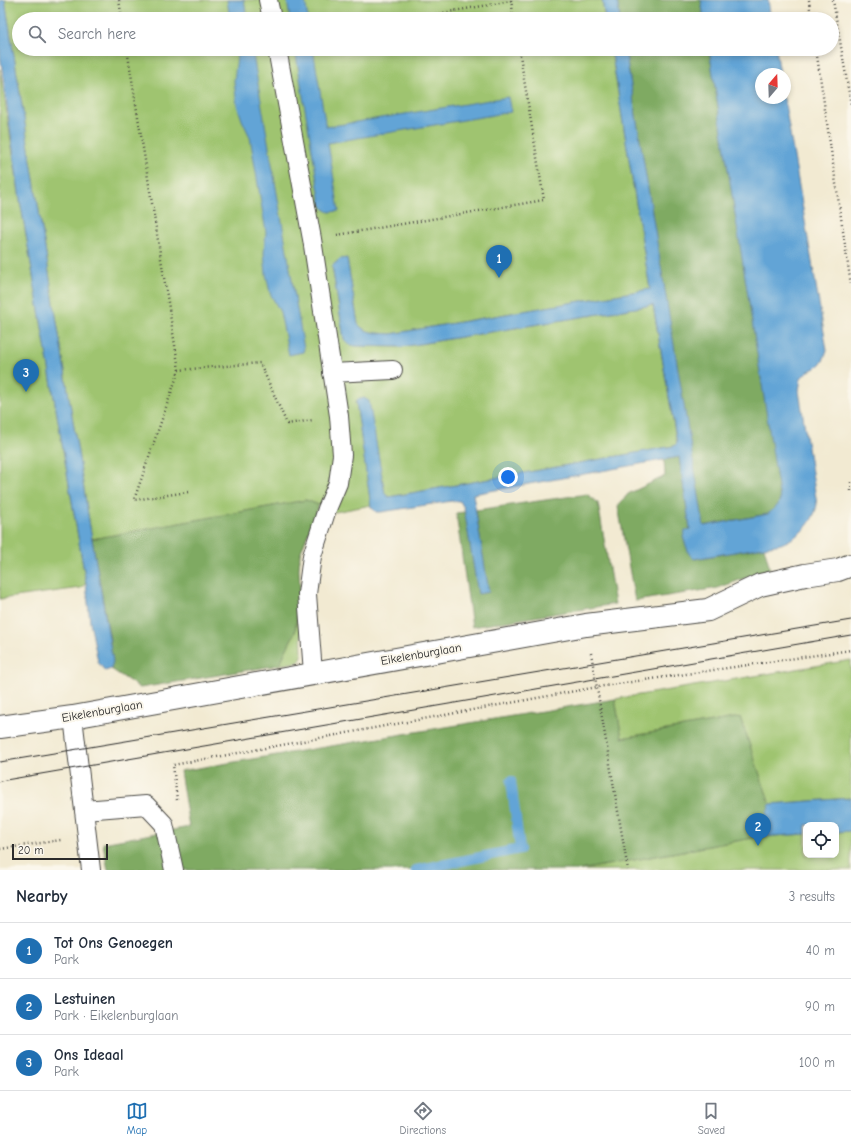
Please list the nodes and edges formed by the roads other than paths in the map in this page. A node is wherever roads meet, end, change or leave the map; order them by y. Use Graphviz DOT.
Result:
graph roads {
  1 [pos="268,0"];
  2 [pos="271,12"];
  3 [pos="278,56"];
  4 [pos="393,370"];
  5 [pos="332,373"];
  6 [pos="847,572"];
  7 [pos="313,673"];
  8 [pos="72,716"];
  9 [pos="0,727"];
  10 [pos="84,810"];
  11 [pos="91,870"];
  12 [pos="174,870"];
  1 -- 2 [label="lane"];
  3 -- 5 [label="lane"];
  4 -- 5 [label="lane"];
  5 -- 7 [label="lane"];
  6 -- 7 [label="street, Eikelenburglaan"];
  7 -- 8 [label="street, Eikelenburglaan"];
  8 -- 9 [label="street, Eikelenburglaan"];
  8 -- 10 [label="lane"];
  10 -- 11 [label="lane"];
  10 -- 12 [label="lane"];
}
